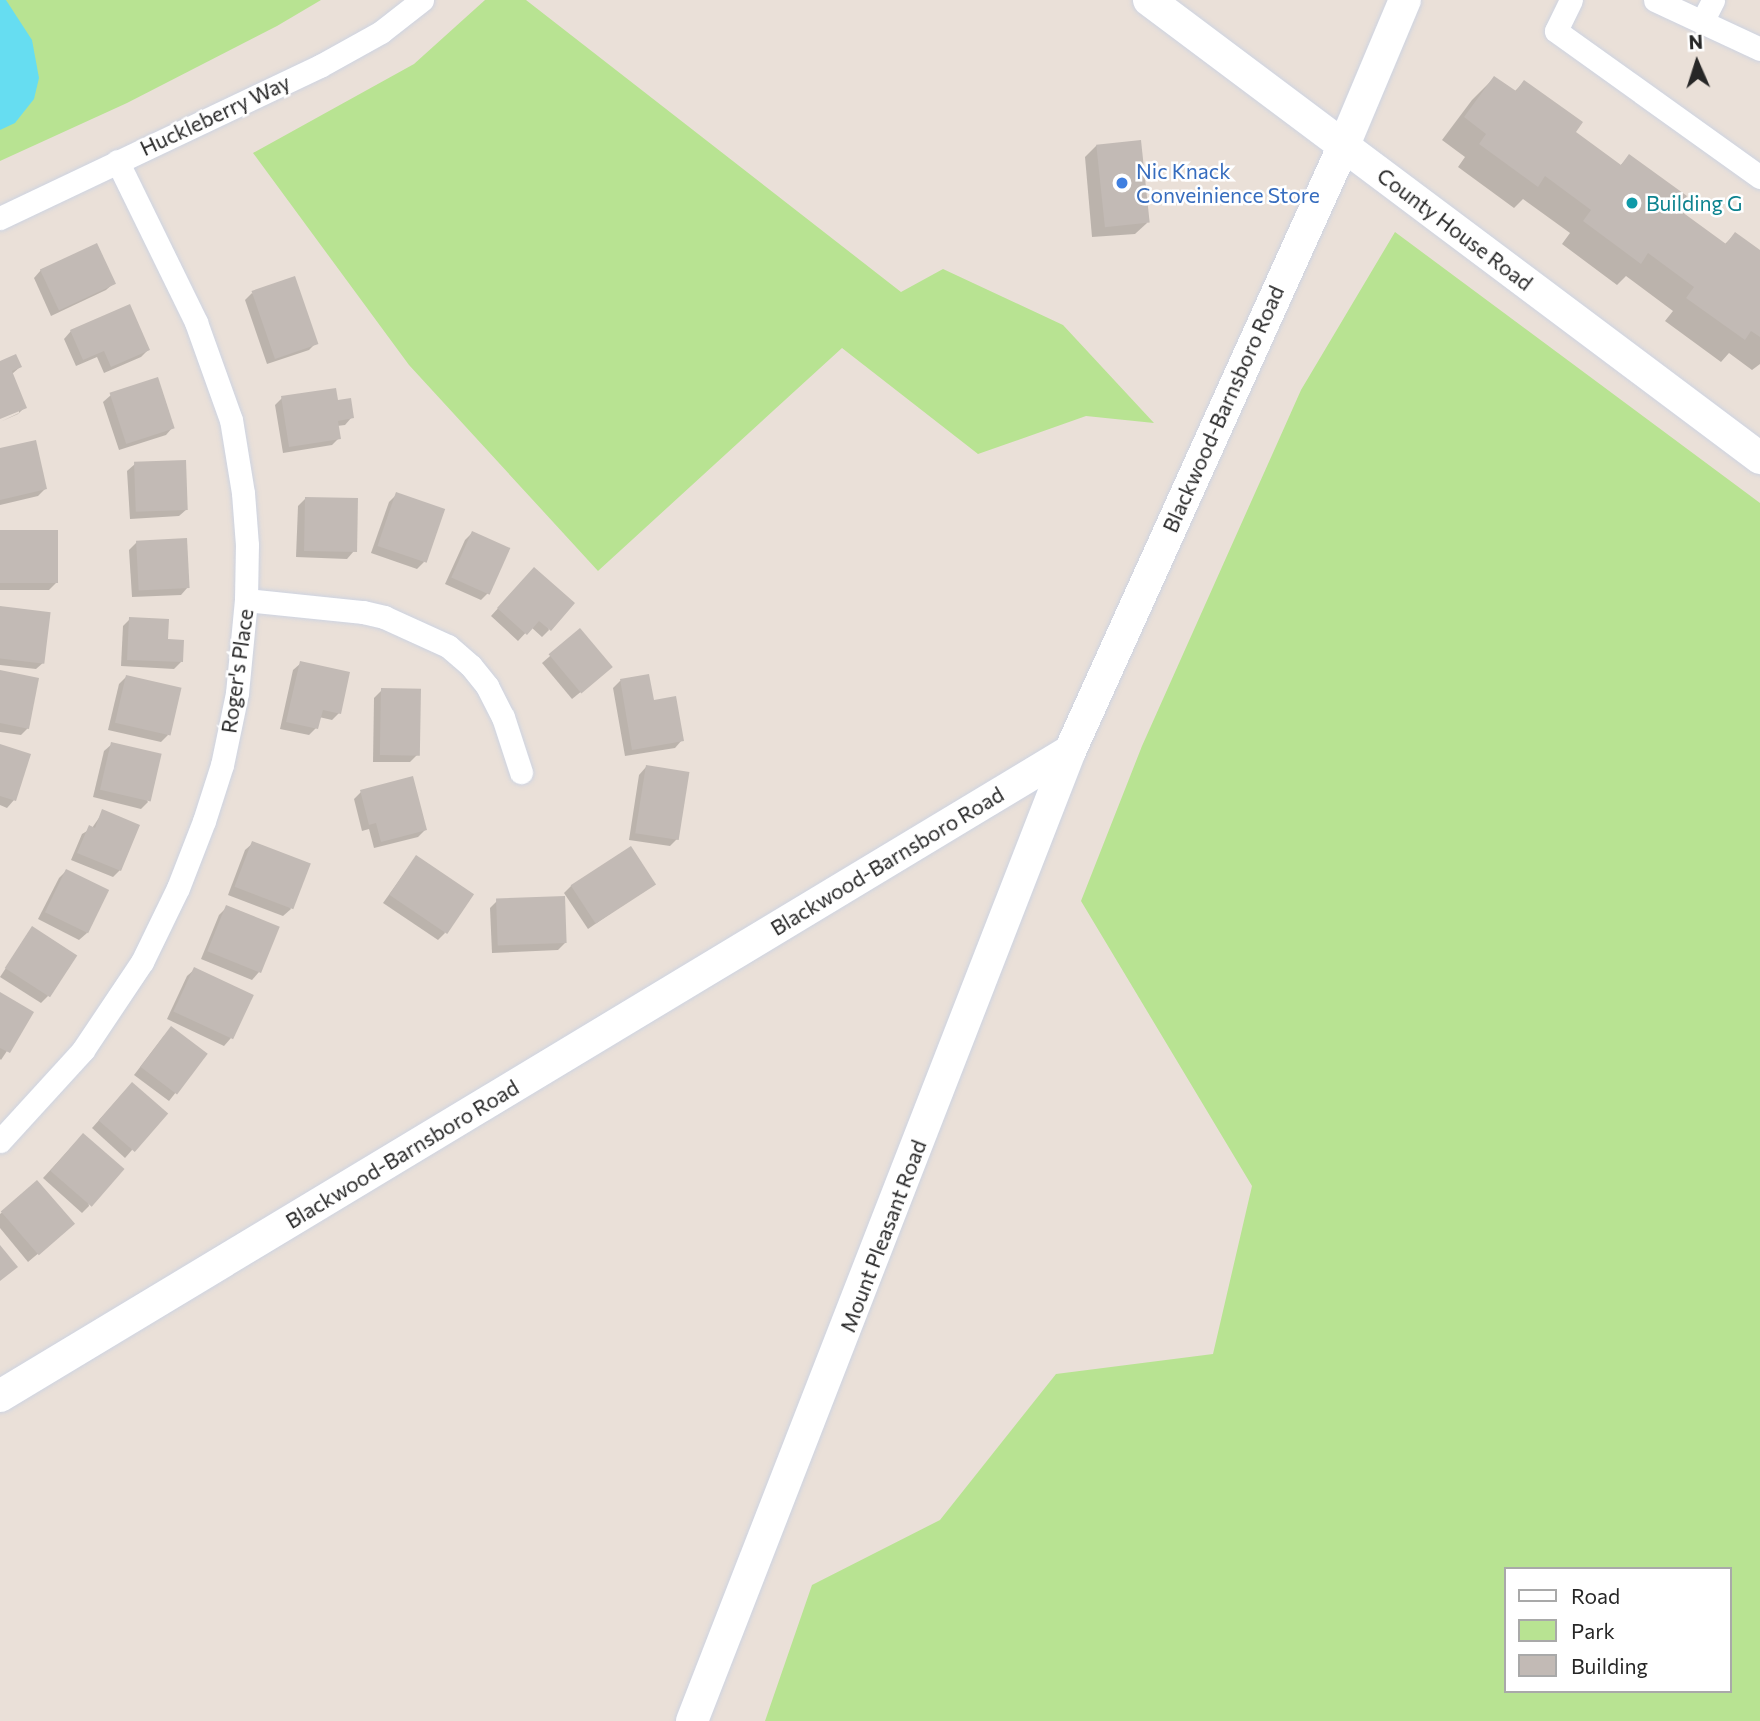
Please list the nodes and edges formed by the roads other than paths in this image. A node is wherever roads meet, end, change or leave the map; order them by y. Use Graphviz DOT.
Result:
graph roads {
  1 [pos="422,0"];
  2 [pos="1149,0"];
  3 [pos="1405,0"];
  4 [pos="1571,0"];
  5 [pos="1655,0"];
  6 [pos="1708,10"];
  7 [pos="1760,49"];
  8 [pos="1344,145"];
  9 [pos="117,161"];
  10 [pos="1760,177"];
  11 [pos="0,218"];
  12 [pos="1760,458"];
  13 [pos="246,600"];
  14 [pos="1070,751"];
  15 [pos="521,772"];
  16 [pos="0,1140"];
  17 [pos="0,1396"];
  18 [pos="692,1721"];
  1 -- 9 [label="street, Huckleberry Way"];
  2 -- 8 [label="main road, County House Road"];
  3 -- 8 [label="main road, Blackwood-Barnsboro Road"];
  4 -- 10 [label="street"];
  5 -- 6 [label="street"];
  6 -- 7 [label="street"];
  8 -- 12 [label="main road, County House Road"];
  8 -- 14 [label="main road, Blackwood-Barnsboro Road"];
  9 -- 11 [label="street, Huckleberry Way"];
  9 -- 13 [label="street, Roger's Place"];
  13 -- 15 [label="street"];
  13 -- 16 [label="street, Roger's Place"];
  14 -- 17 [label="main road, Blackwood-Barnsboro Road"];
  14 -- 18 [label="main road, Mount Pleasant Road"];
}
